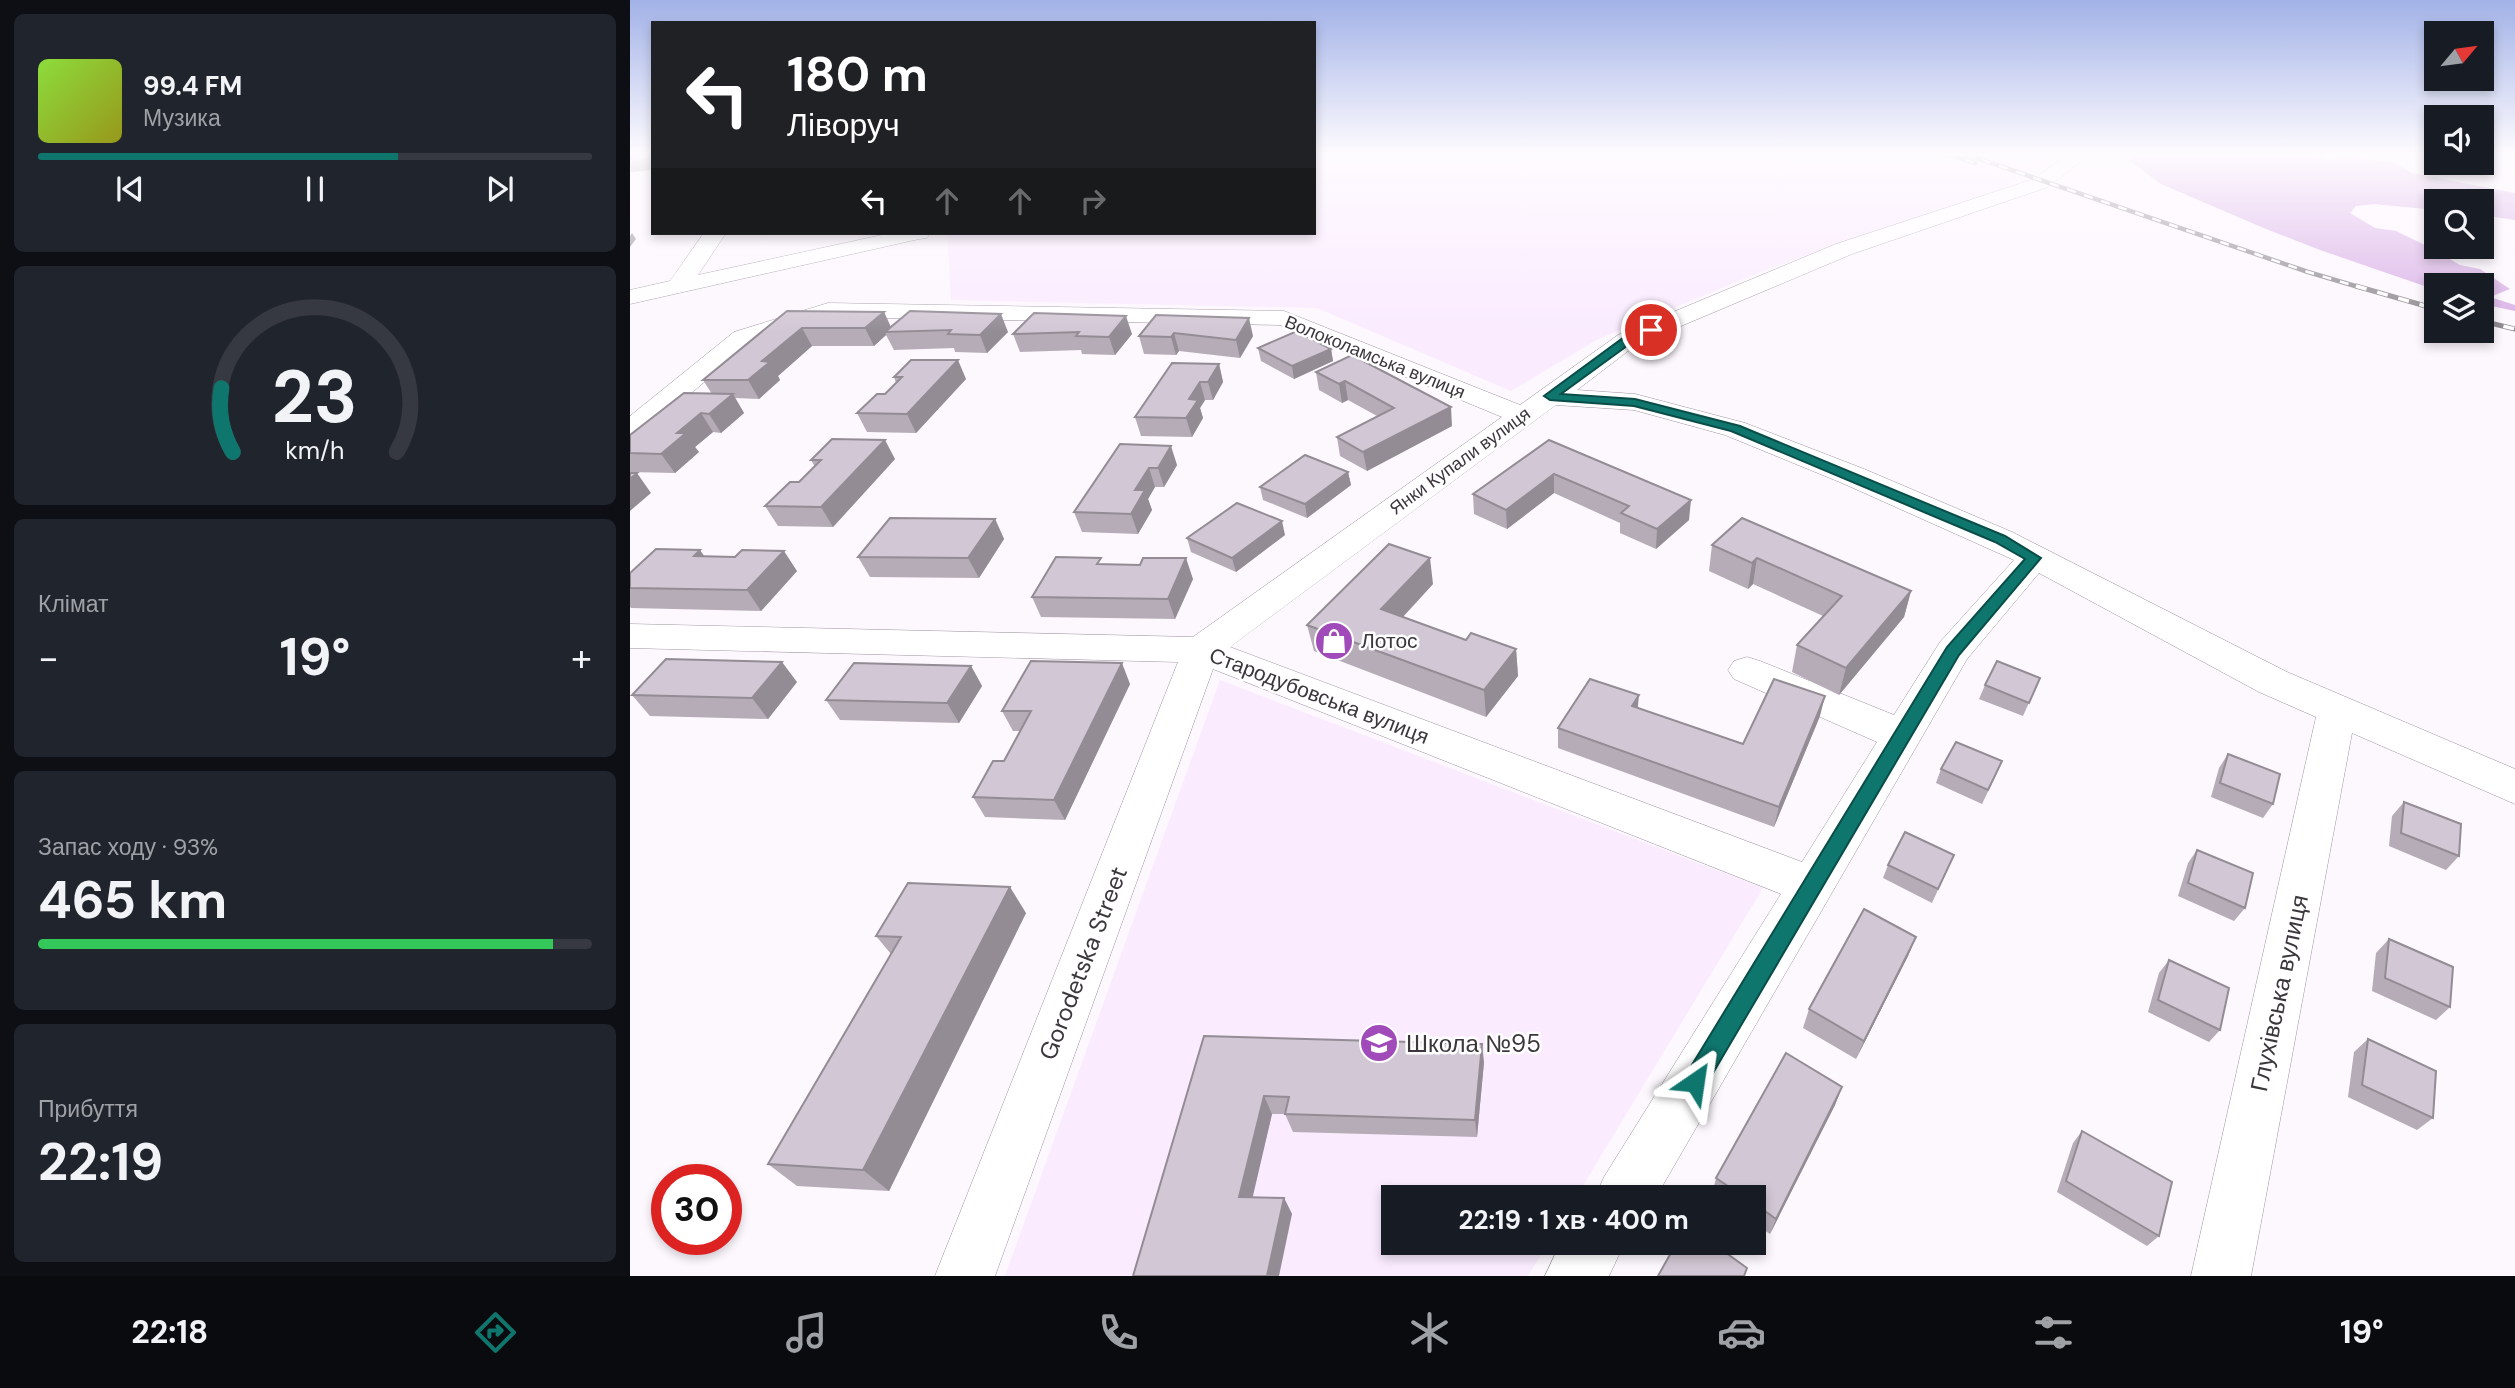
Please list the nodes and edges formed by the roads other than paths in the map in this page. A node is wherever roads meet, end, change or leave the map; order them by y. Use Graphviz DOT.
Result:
graph roads {
  1 [pos="1950,214"];
  2 [pos="714,235"];
  3 [pos="910,235"];
  4 [pos="680,284"];
  5 [pos="630,297"];
  6 [pos="1536,406"];
  7 [pos="630,430"];
  8 [pos="2034,558"];
  9 [pos="630,636"];
  10 [pos="1201,650"];
  11 [pos="1747,670"];
  12 [pos="2337,710"];
  13 [pos="1903,736"];
  14 [pos="2515,787"];
  15 [pos="1813,886"];
  16 [pos="1631,1185"];
  17 [pos="1588,1255"];
  18 [pos="965,1276"];
  19 [pos="1576,1276"];
  20 [pos="2221,1276"];
  1 -- 6 [label="street, Янки Купали вулиця"];
  2 -- 4 [label="street"];
  3 -- 4 [label="street"];
  4 -- 5 [label="street"];
  6 -- 7 [label="street, Волоколамська вулиця"];
  6 -- 8 [label="street, Волоколамська вулиця"];
  6 -- 10 [label="street, Янки Купали вулиця"];
  8 -- 12 [label="street, Волоколамська вулиця"];
  8 -- 13 [label="street"];
  9 -- 10 [label="street, Стародубовська вулиця"];
  10 -- 15 [label="street, Стародубовська вулиця"];
  10 -- 18 [label="street, Gorodetska Street"];
  11 -- 13 [label="street"];
  12 -- 14 [label="street, Волоколамська вулиця"];
  12 -- 20 [label="street, Глухівська вулиця"];
  13 -- 15 [label="street"];
  15 -- 16 [label="street"];
  17 -- 19 [label="street"];
}
